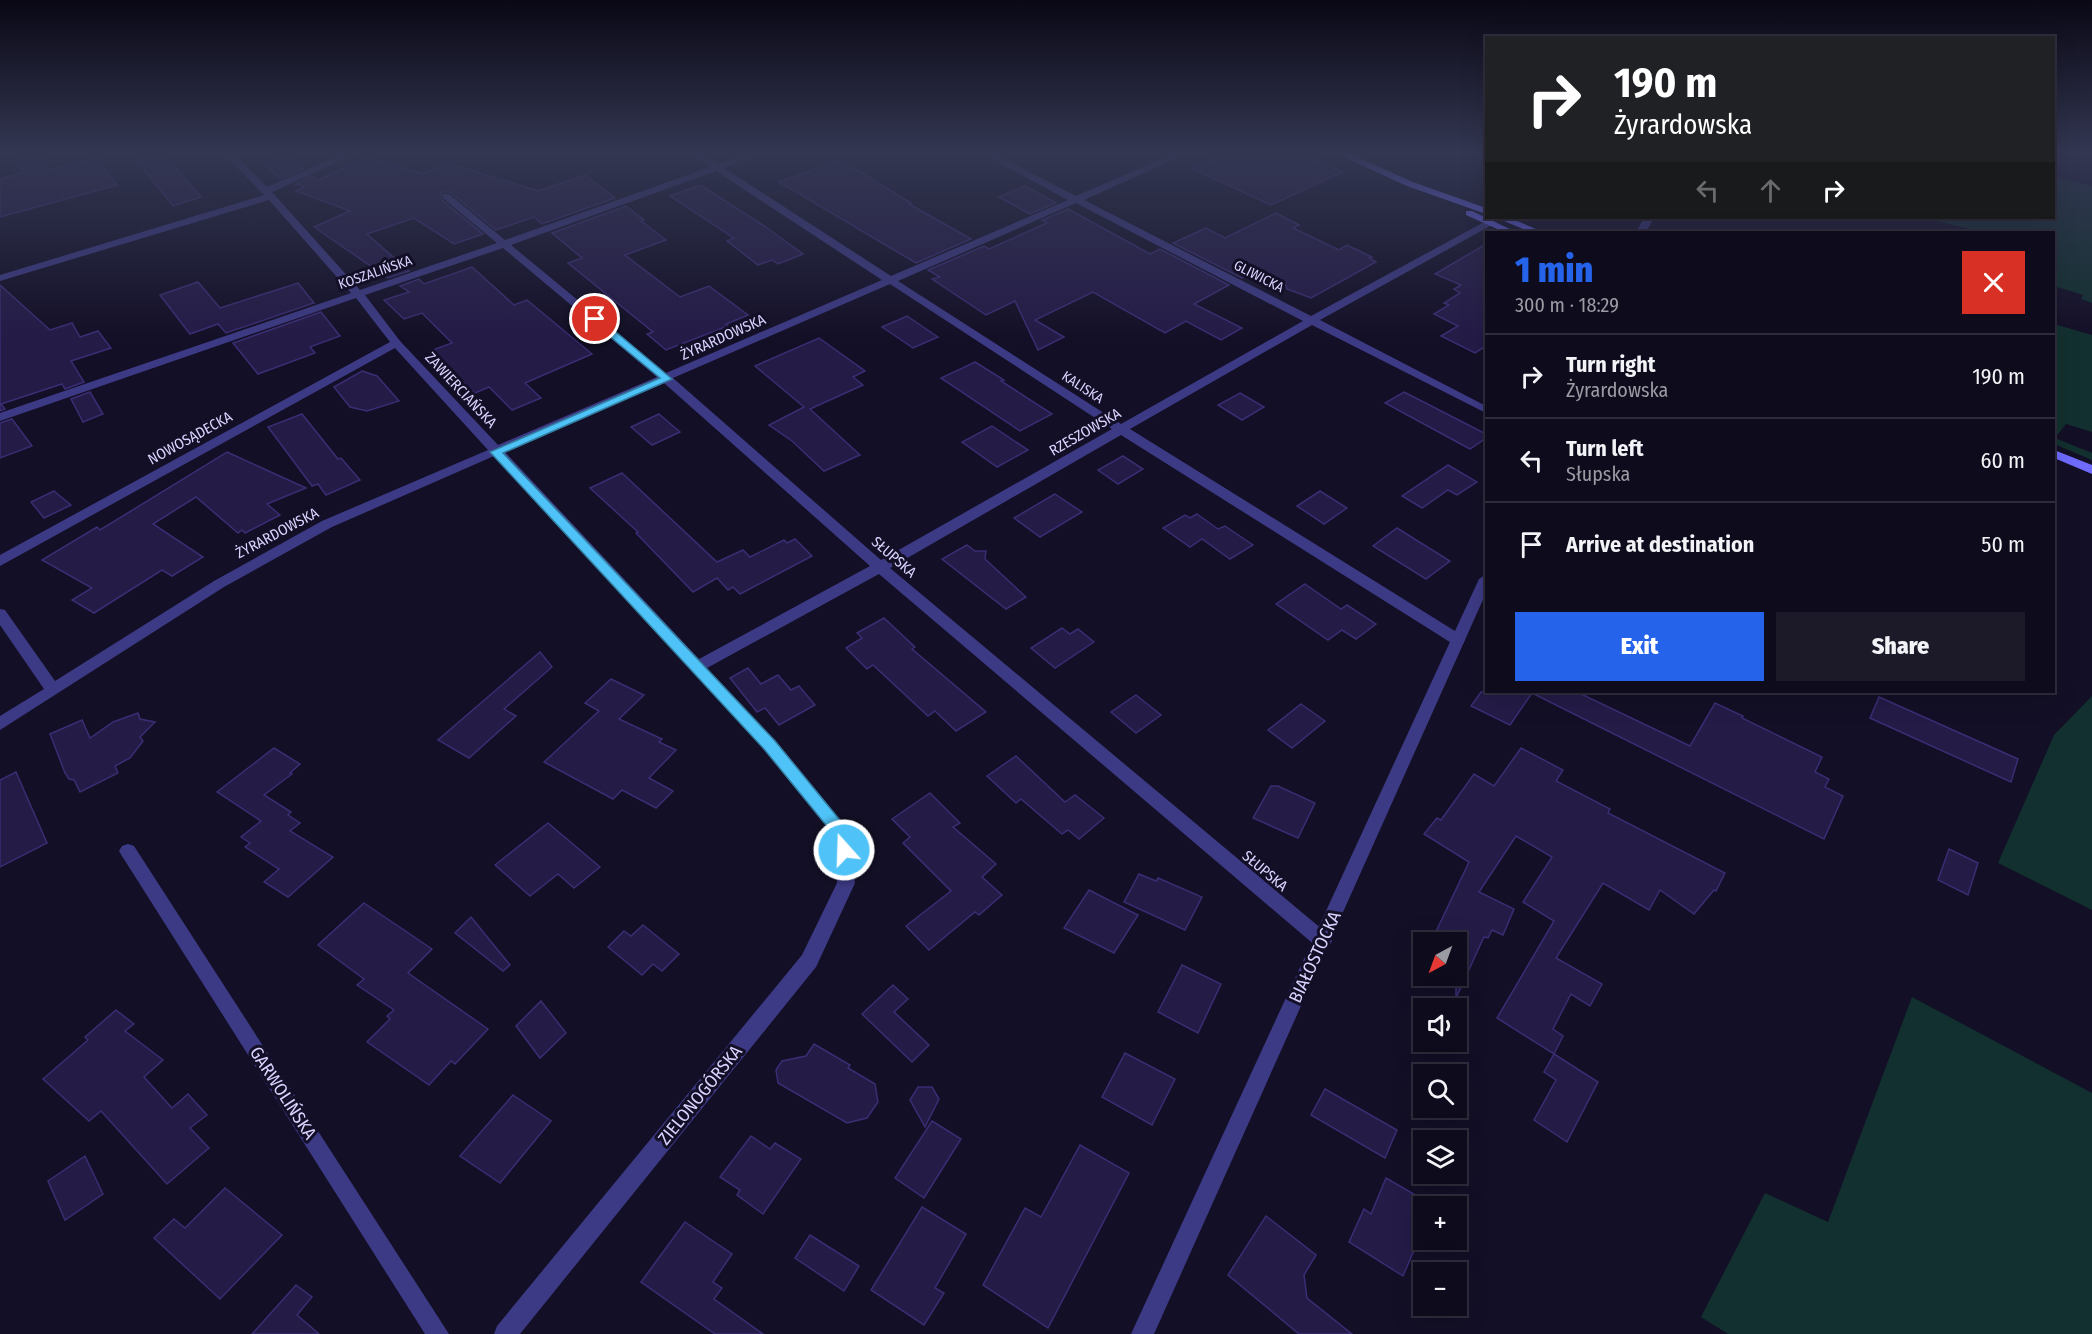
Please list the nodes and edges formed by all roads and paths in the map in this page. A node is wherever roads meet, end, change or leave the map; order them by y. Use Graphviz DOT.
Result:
graph roads {
  1 [pos="201,215"];
  2 [pos="288,215"];
  3 [pos="469,215"];
  4 [pos="584,215"];
  5 [pos="789,215"];
  6 [pos="1042,215"];
  7 [pos="1107,215"];
  8 [pos="1485,219"];
  9 [pos="1491,219"];
  10 [pos="1505,219"];
  11 [pos="1509,231"];
  12 [pos="1535,231"];
  13 [pos="504,244"];
  14 [pos="0,278"];
  15 [pos="890,281"];
  16 [pos="359,293"];
  17 [pos="1312,320"];
  18 [pos="396,344"];
  19 [pos="667,379"];
  20 [pos="1485,409"];
  21 [pos="0,417"];
  22 [pos="1122,430"];
  23 [pos="495,452"];
  24 [pos="2055,454"];
  25 [pos="2092,470"];
  26 [pos="0,561"];
  27 [pos="880,567"];
  28 [pos="1485,581"];
  29 [pos="0,614"];
  30 [pos="1458,640"];
  31 [pos="696,668"];
  32 [pos="52,689"];
  33 [pos="0,724"];
  34 [pos="842,834"];
  35 [pos="129,851"];
  36 [pos="1323,941"];
  37 [pos="438,1334"];
  38 [pos="505,1334"];
  39 [pos="1142,1334"];
  1 -- 14 [label="street"];
  2 -- 16 [label="street, ZAWIERCIAŃSKA"];
  3 -- 13 [label="street, SŁUPSKA"];
  4 -- 13 [label="street, KOSZALIŃSKA"];
  5 -- 15 [label="street, KALISKA"];
  6 -- 15 [label="street, ŻYRARDOWSKA"];
  7 -- 17 [label="street, GLIWICKA"];
  8 -- 17 [label="street, RZESZOWSKA"];
  9 -- 11 [label="main road"];
  10 -- 12 [label="main road"];
  13 -- 16 [label="street, KOSZALIŃSKA"];
  13 -- 19 [label="street, SŁUPSKA"];
  15 -- 19 [label="street, ŻYRARDOWSKA"];
  15 -- 22 [label="street, KALISKA"];
  16 -- 18 [label="street, ZAWIERCIAŃSKA"];
  16 -- 21 [label="street, KOSZALIŃSKA"];
  17 -- 20 [label="street, GLIWICKA"];
  17 -- 22 [label="street, RZESZOWSKA"];
  18 -- 23 [label="street, ZAWIERCIAŃSKA"];
  18 -- 26 [label="street, NOWOSĄDECKA"];
  19 -- 23 [label="street, ŻYRARDOWSKA"];
  19 -- 27 [label="street, SŁUPSKA"];
  22 -- 27 [label="street, RZESZOWSKA"];
  22 -- 30 [label="street, KALISKA"];
  23 -- 31 [label="street, ZAWIERCIAŃSKA"];
  23 -- 32 [label="street, ŻYRARDOWSKA"];
  24 -- 25 [label="main road"];
  27 -- 31 [label="street, RZESZOWSKA"];
  27 -- 36 [label="street, SŁUPSKA"];
  28 -- 30 [label="street, BIAŁOSTOCKA"];
  29 -- 32 [label="street"];
  30 -- 36 [label="street, BIAŁOSTOCKA"];
  31 -- 34 [label="street, ZAWIERCIAŃSKA"];
  32 -- 33 [label="street, ŻYRARDOWSKA"];
  34 -- 38 [label="street, ZIELONOGÓRSKA"];
  35 -- 37 [label="street, GARWOLIŃSKA"];
  36 -- 39 [label="street, BIAŁOSTOCKA"];
}
